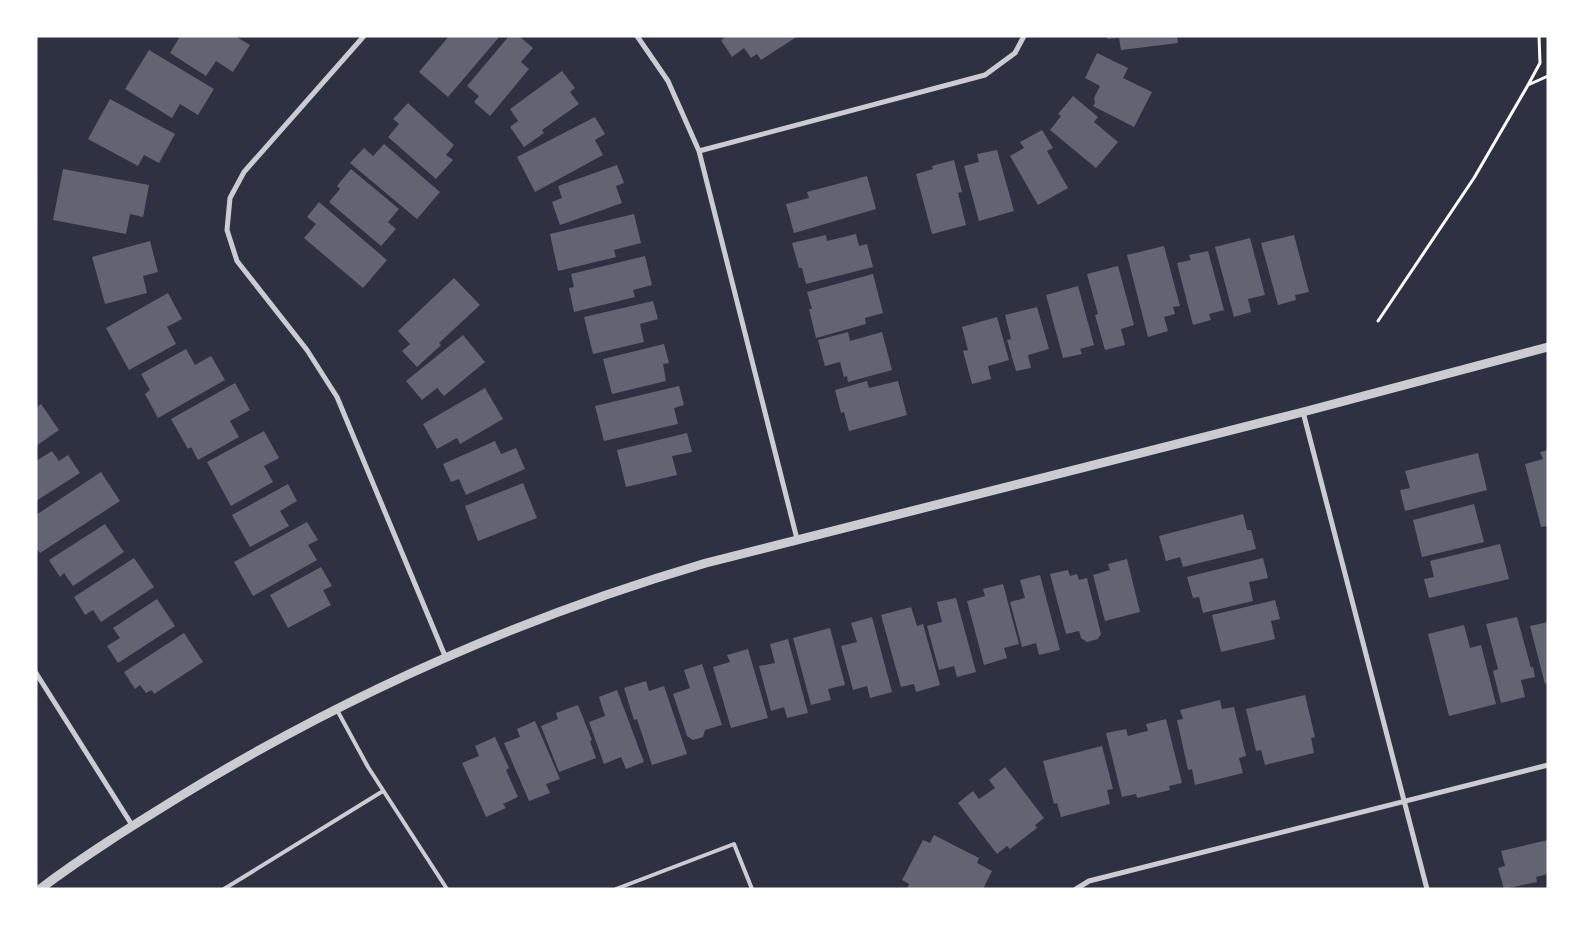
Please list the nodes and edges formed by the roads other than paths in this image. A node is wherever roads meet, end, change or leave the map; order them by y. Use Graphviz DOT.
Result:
graph roads {
  1 [pos="364,36"];
  2 [pos="637,36"];
  3 [pos="1024,36"];
  4 [pos="699,151"];
  5 [pos="1548,347"];
  6 [pos="1303,412"];
  7 [pos="797,539"];
  8 [pos="445,656"];
  9 [pos="36,673"];
  10 [pos="336,708"];
  11 [pos="1548,764"];
  12 [pos="383,791"];
  13 [pos="1404,802"];
  14 [pos="132,825"];
  15 [pos="40,889"];
  16 [pos="224,889"];
  17 [pos="447,889"];
  18 [pos="616,889"];
  19 [pos="752,889"];
  20 [pos="1076,889"];
  21 [pos="1426,889"];
  1 -- 8 [label="street"];
  2 -- 4 [label="street"];
  3 -- 4 [label="street"];
  4 -- 7 [label="street"];
  5 -- 6 [label="street"];
  6 -- 7 [label="street"];
  6 -- 13 [label="street"];
  7 -- 8 [label="street"];
  8 -- 10 [label="street"];
  9 -- 14 [label="street"];
  10 -- 12 [label="lane"];
  10 -- 14 [label="street"];
  11 -- 13 [label="street"];
  12 -- 16 [label="lane"];
  12 -- 17 [label="lane"];
  13 -- 20 [label="street"];
  13 -- 21 [label="street"];
  14 -- 15 [label="street"];
  18 -- 19 [label="lane"];
}
